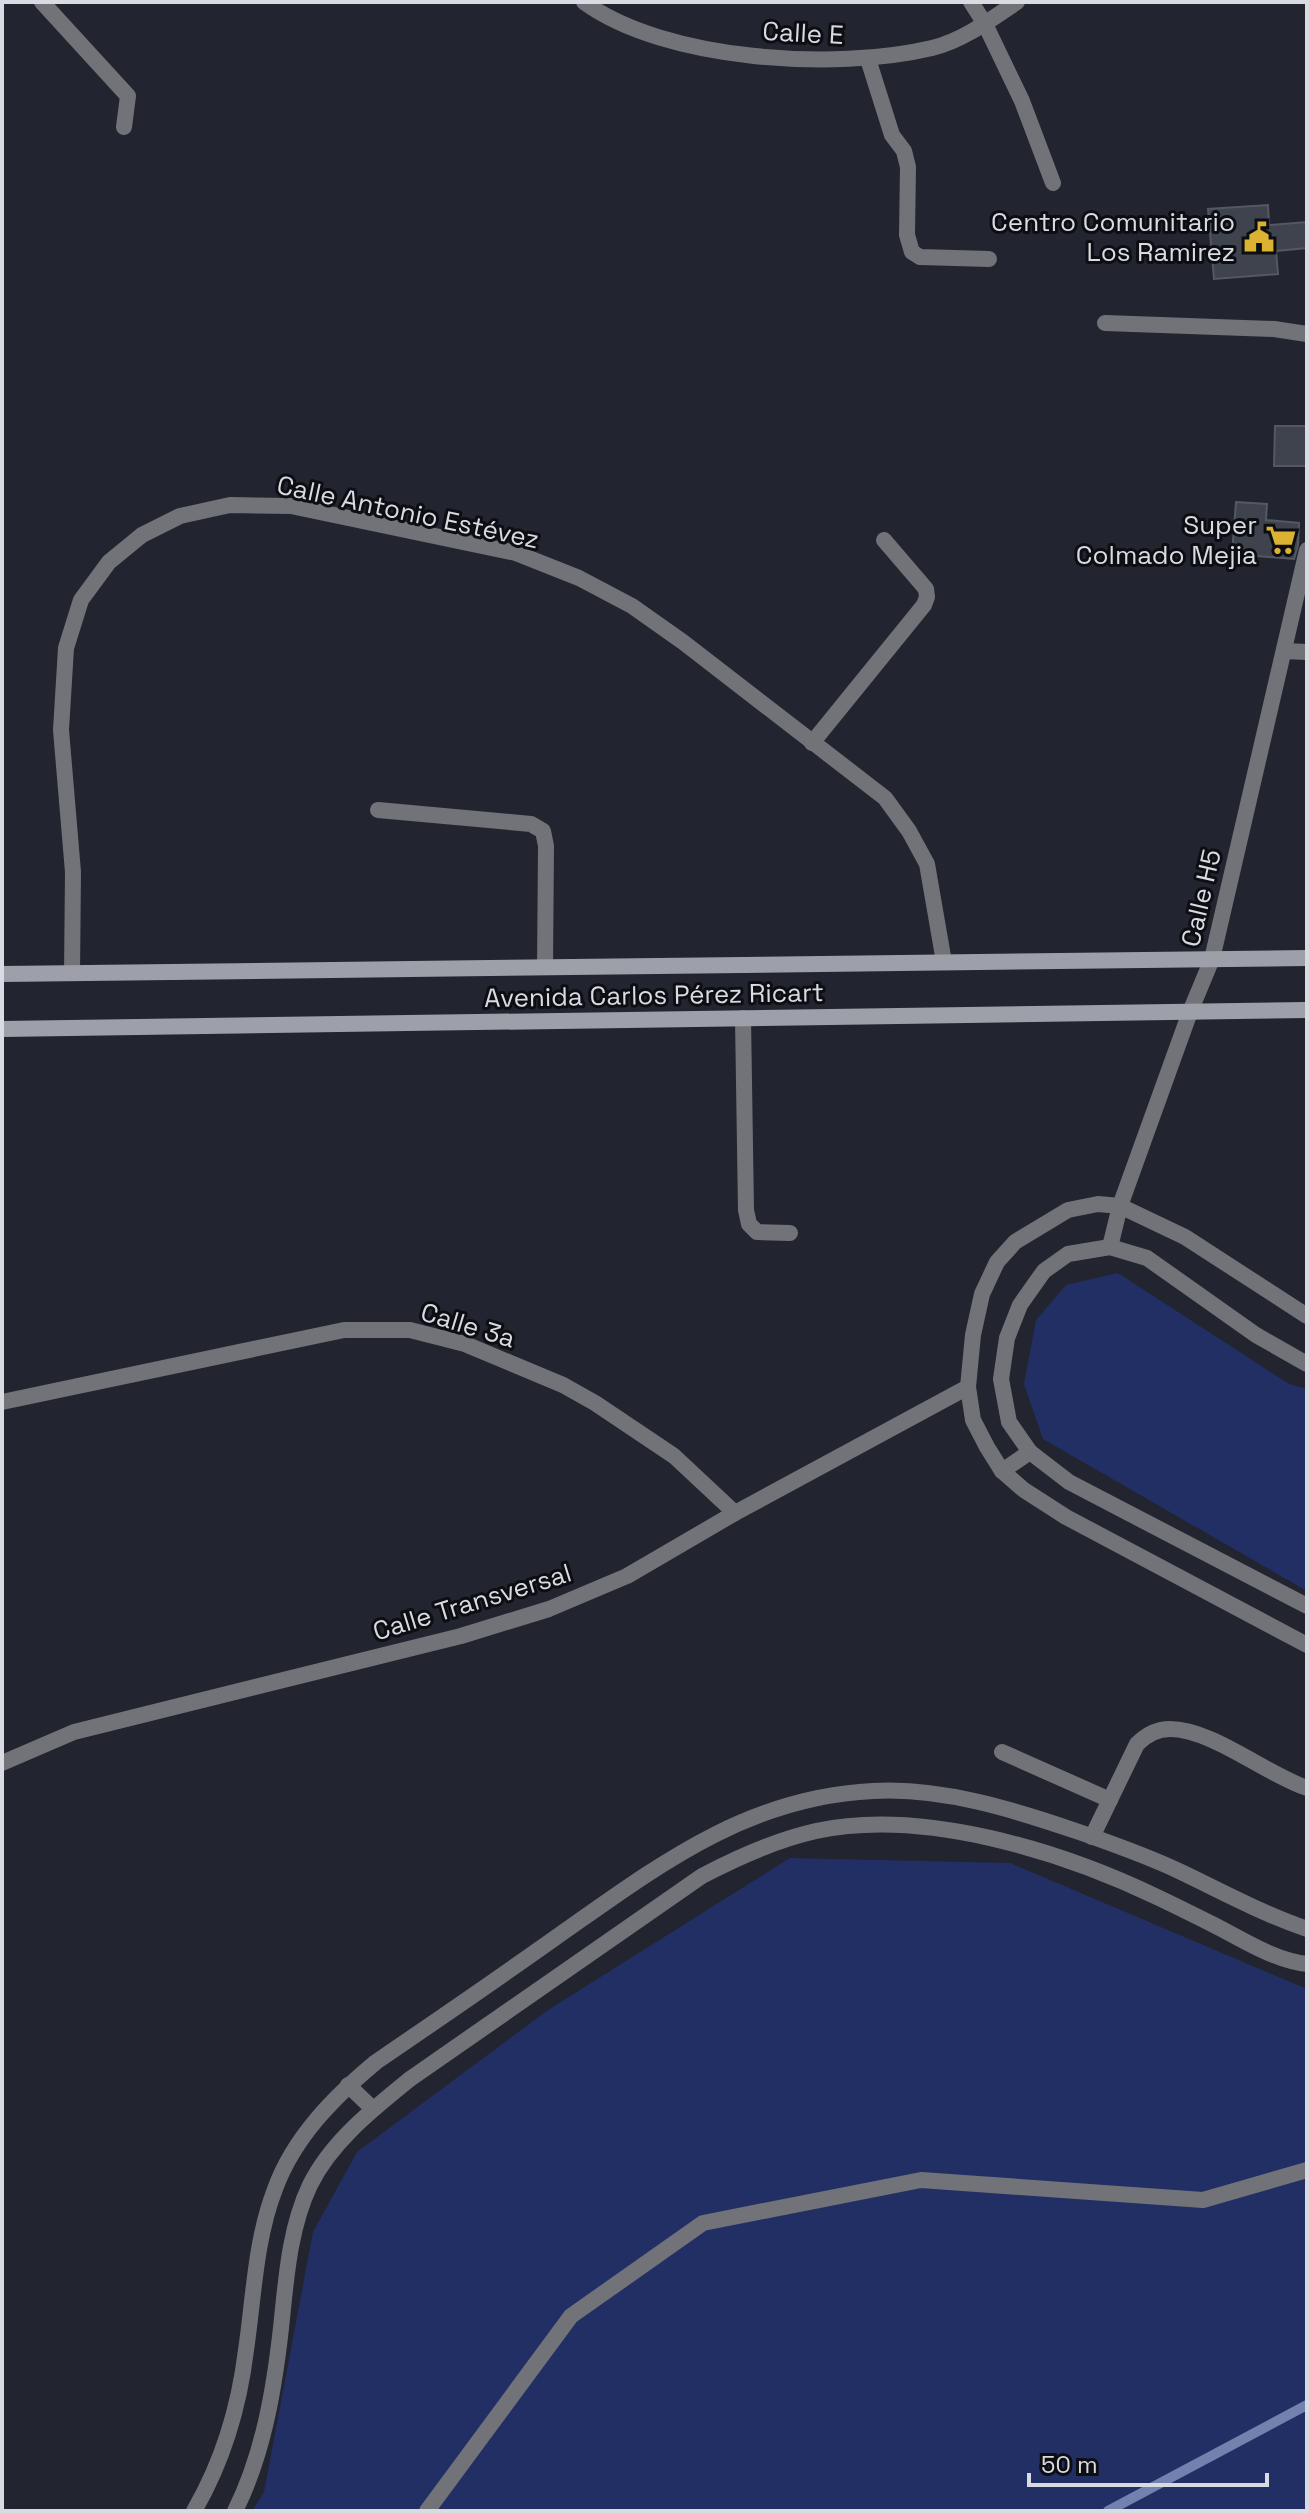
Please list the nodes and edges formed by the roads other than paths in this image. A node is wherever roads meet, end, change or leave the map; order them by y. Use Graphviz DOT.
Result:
graph roads {
  1 [pos="42,2"];
  2 [pos="584,2"];
  3 [pos="971,2"];
  4 [pos="1017,2"];
  5 [pos="985,24"];
  6 [pos="868,59"];
  7 [pos="124,127"];
  8 [pos="1053,183"];
  9 [pos="989,259"];
  10 [pos="1105,323"];
  11 [pos="1307,334"];
  12 [pos="884,540"];
  13 [pos="1307,550"];
  14 [pos="1284,651"];
  15 [pos="1307,652"];
  16 [pos="812,743"];
  17 [pos="378,810"];
  18 [pos="1307,958"];
  19 [pos="1212,959"];
  20 [pos="944,962"];
  21 [pos="545,967"];
  22 [pos="72,973"];
  23 [pos="2,974"];
  24 [pos="1307,1010"];
  25 [pos="1190,1012"];
  26 [pos="743,1018"];
  27 [pos="2,1029"];
  28 [pos="1120,1206"];
  29 [pos="790,1233"];
  30 [pos="1110,1247"];
  31 [pos="1307,1316"];
  32 [pos="1307,1364"];
  33 [pos="968,1387"];
  34 [pos="2,1402"];
  35 [pos="1030,1452"];
  36 [pos="1002,1471"];
  37 [pos="735,1513"];
  38 [pos="1307,1606"];
  39 [pos="1307,1645"];
  40 [pos="1002,1752"];
  41 [pos="2,1763"];
  42 [pos="1307,1788"];
  43 [pos="1110,1800"];
  44 [pos="1092,1837"];
  45 [pos="1307,1929"];
  46 [pos="1307,1964"];
  47 [pos="348,2085"];
  48 [pos="373,2109"];
  49 [pos="1307,2170"];
  50 [pos="194,2511"];
  51 [pos="235,2511"];
  52 [pos="427,2511"];
  1 -- 7 [label="street"];
  2 -- 6 [label="street, Calle E"];
  3 -- 5 [label="street"];
  4 -- 5 [label="street, Calle E"];
  5 -- 6 [label="street, Calle E"];
  5 -- 8 [label="street"];
  6 -- 9 [label="street"];
  10 -- 11 [label="street"];
  12 -- 16 [label="street"];
  13 -- 14 [label="street, Calle H5"];
  14 -- 15 [label="street"];
  14 -- 19 [label="street, Calle H5"];
  16 -- 20 [label="street, Calle Antonio Estévez"];
  16 -- 22 [label="street, Calle Antonio Estévez"];
  17 -- 21 [label="street"];
  18 -- 19 [label="main road, Avenida Carlos Pérez Ricart"];
  19 -- 20 [label="main road, Avenida Carlos Pérez Ricart"];
  19 -- 25 [label="street, Calle H5"];
  20 -- 21 [label="main road, Avenida Carlos Pérez Ricart"];
  21 -- 22 [label="main road, Avenida Carlos Pérez Ricart"];
  22 -- 23 [label="main road, Avenida Carlos Pérez Ricart"];
  24 -- 25 [label="main road, Avenida Carlos Pérez Ricart"];
  25 -- 26 [label="main road, Avenida Carlos Pérez Ricart"];
  25 -- 28 [label="street, Calle H5"];
  26 -- 27 [label="main road, Avenida Carlos Pérez Ricart"];
  26 -- 29 [label="street"];
  28 -- 30 [label="street, Calle H5"];
  28 -- 31 [label="street"];
  28 -- 33 [label="street"];
  30 -- 32 [label="street"];
  30 -- 35 [label="street"];
  33 -- 36 [label="street"];
  33 -- 37 [label="street, Calle Transversal"];
  34 -- 37 [label="street, Calle 3a"];
  35 -- 36 [label="street"];
  35 -- 38 [label="street"];
  36 -- 39 [label="street"];
  37 -- 41 [label="street, Calle Transversal"];
  40 -- 43 [label="street"];
  42 -- 43 [label="street"];
  43 -- 44 [label="street"];
  44 -- 45 [label="street"];
  44 -- 47 [label="street"];
  46 -- 48 [label="street"];
  47 -- 48 [label="street"];
  47 -- 50 [label="street"];
  48 -- 51 [label="street"];
  49 -- 52 [label="street"];
}
